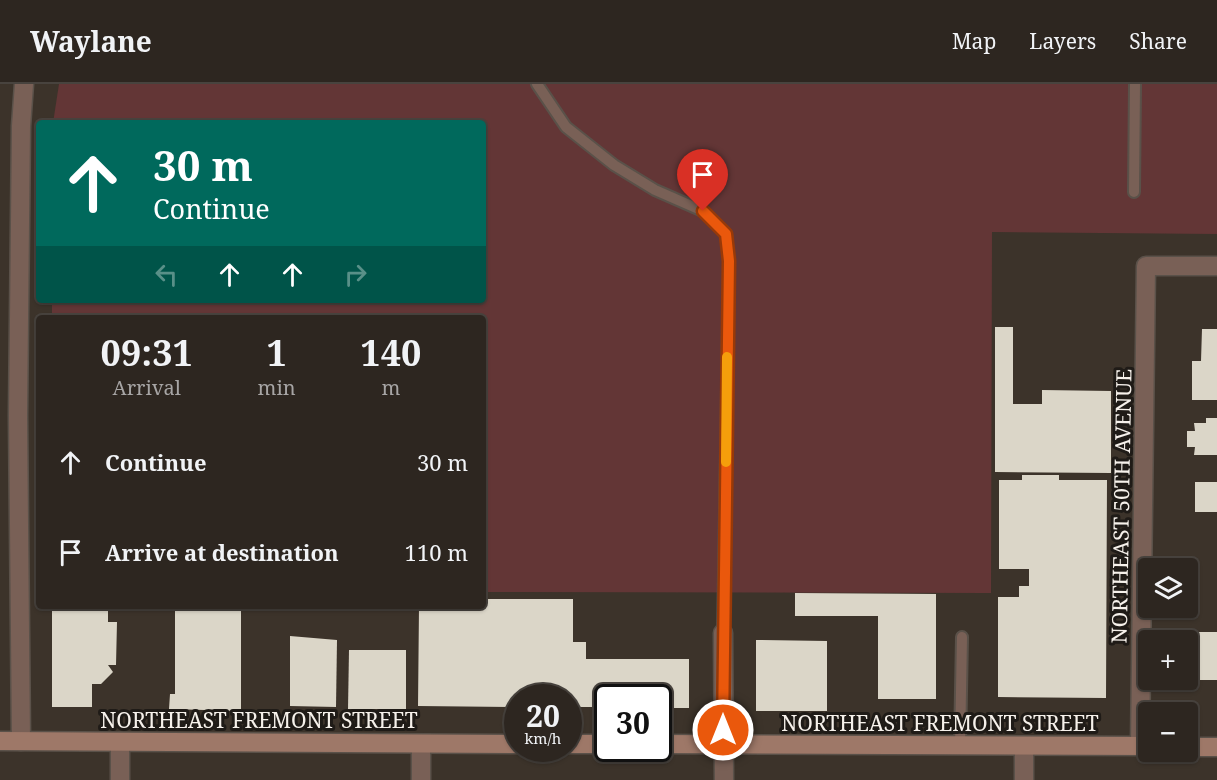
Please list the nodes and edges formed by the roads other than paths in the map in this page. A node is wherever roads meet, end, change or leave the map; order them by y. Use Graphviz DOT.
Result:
graph roads {
  1 [pos="24,84"];
  2 [pos="537,84"];
  3 [pos="1135,84"];
  4 [pos="1134,192"];
  5 [pos="1217,266"];
  6 [pos="723,633"];
  7 [pos="962,638"];
  8 [pos="1145,702"];
  9 [pos="0,741"];
  10 [pos="21,741"];
  11 [pos="120,742"];
  12 [pos="421,744"];
  13 [pos="504,744"];
  14 [pos="672,744"];
  15 [pos="723,744"];
  16 [pos="960,746"];
  17 [pos="1024,746"];
  18 [pos="1138,746"];
  19 [pos="1198,747"];
  20 [pos="1217,747"];
  21 [pos="120,780"];
  22 [pos="421,780"];
  23 [pos="724,780"];
  24 [pos="1024,780"];
  1 -- 10 [label="street"];
  2 -- 6 [label="lane"];
  3 -- 4 [label="lane"];
  5 -- 8 [label="street, NORTHEAST 50TH AVENUE"];
  6 -- 15 [label="street"];
  7 -- 16 [label="lane"];
  9 -- 10 [label="main road, NORTHEAST FREMONT STREET"];
  10 -- 11 [label="main road, NORTHEAST FREMONT STREET"];
  11 -- 12 [label="main road, NORTHEAST FREMONT STREET"];
  11 -- 21 [label="street"];
  12 -- 13 [label="main road, NORTHEAST FREMONT STREET"];
  12 -- 22 [label="street"];
  14 -- 15 [label="main road, NORTHEAST FREMONT STREET"];
  15 -- 16 [label="main road, NORTHEAST FREMONT STREET"];
  15 -- 23 [label="street"];
  16 -- 17 [label="main road, NORTHEAST FREMONT STREET"];
  17 -- 18 [label="main road, NORTHEAST FREMONT STREET"];
  17 -- 24 [label="street"];
  19 -- 20 [label="main road"];
}
